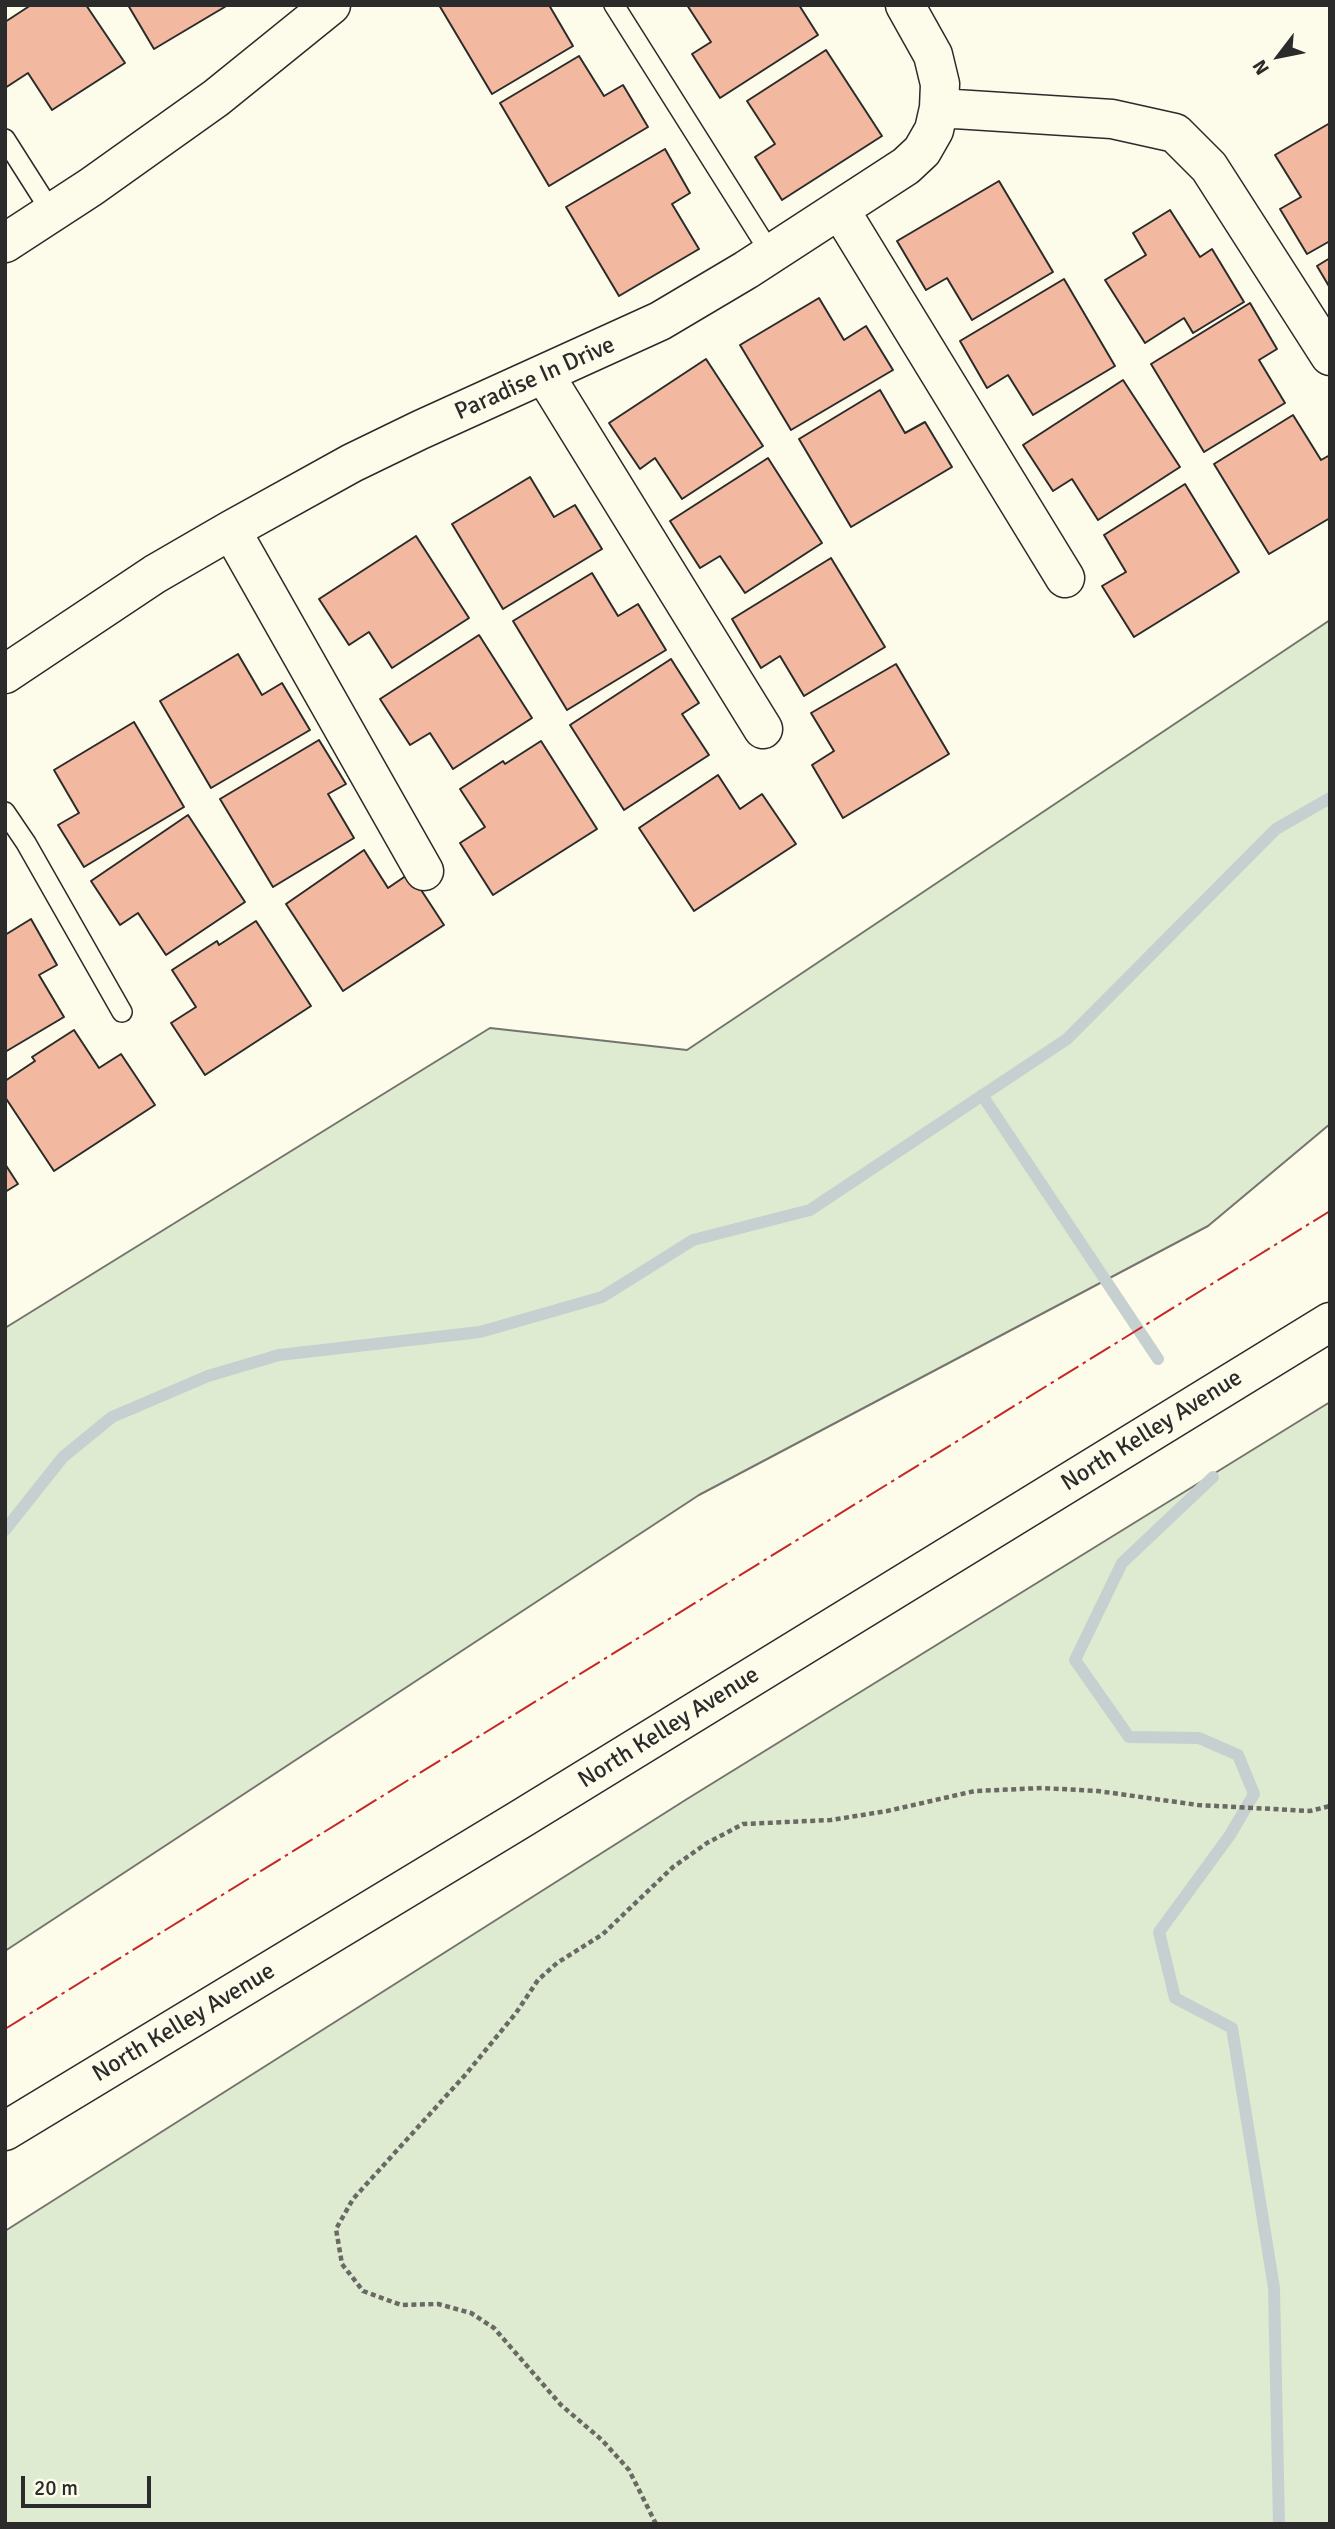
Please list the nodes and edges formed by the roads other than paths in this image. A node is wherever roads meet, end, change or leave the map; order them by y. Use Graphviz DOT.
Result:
graph roads {
  1 [pos="614,5"];
  2 [pos="905,5"];
  3 [pos="317,10"];
  4 [pos="939,108"];
  5 [pos="5,139"];
  6 [pos="840,210"];
  7 [pos="52,213"];
  8 [pos="5,243"];
  9 [pos="771,254"];
  10 [pos="1330,356"];
  11 [pos="544,374"];
  12 [pos="232,530"];
  13 [pos="1065,578"];
  14 [pos="5,674"];
  15 [pos="763,729"];
  16 [pos="5,812"];
  17 [pos="424,871"];
  18 [pos="122,1012"];
  19 [pos="1330,1322"];
  20 [pos="5,2131"];
  1 -- 9 [label="lane"];
  2 -- 4 [label="street, Paradise In Drive"];
  3 -- 7 [label="street"];
  4 -- 6 [label="street, Paradise In Drive"];
  4 -- 10 [label="street"];
  5 -- 7 [label="lane"];
  6 -- 9 [label="street, Paradise In Drive"];
  6 -- 13 [label="street"];
  7 -- 8 [label="street"];
  9 -- 11 [label="street, Paradise In Drive"];
  11 -- 12 [label="street, Paradise In Drive"];
  11 -- 15 [label="street"];
  12 -- 14 [label="street, Paradise In Drive"];
  12 -- 17 [label="street"];
  16 -- 18 [label="lane"];
  19 -- 20 [label="street, North Kelley Avenue"];
}
